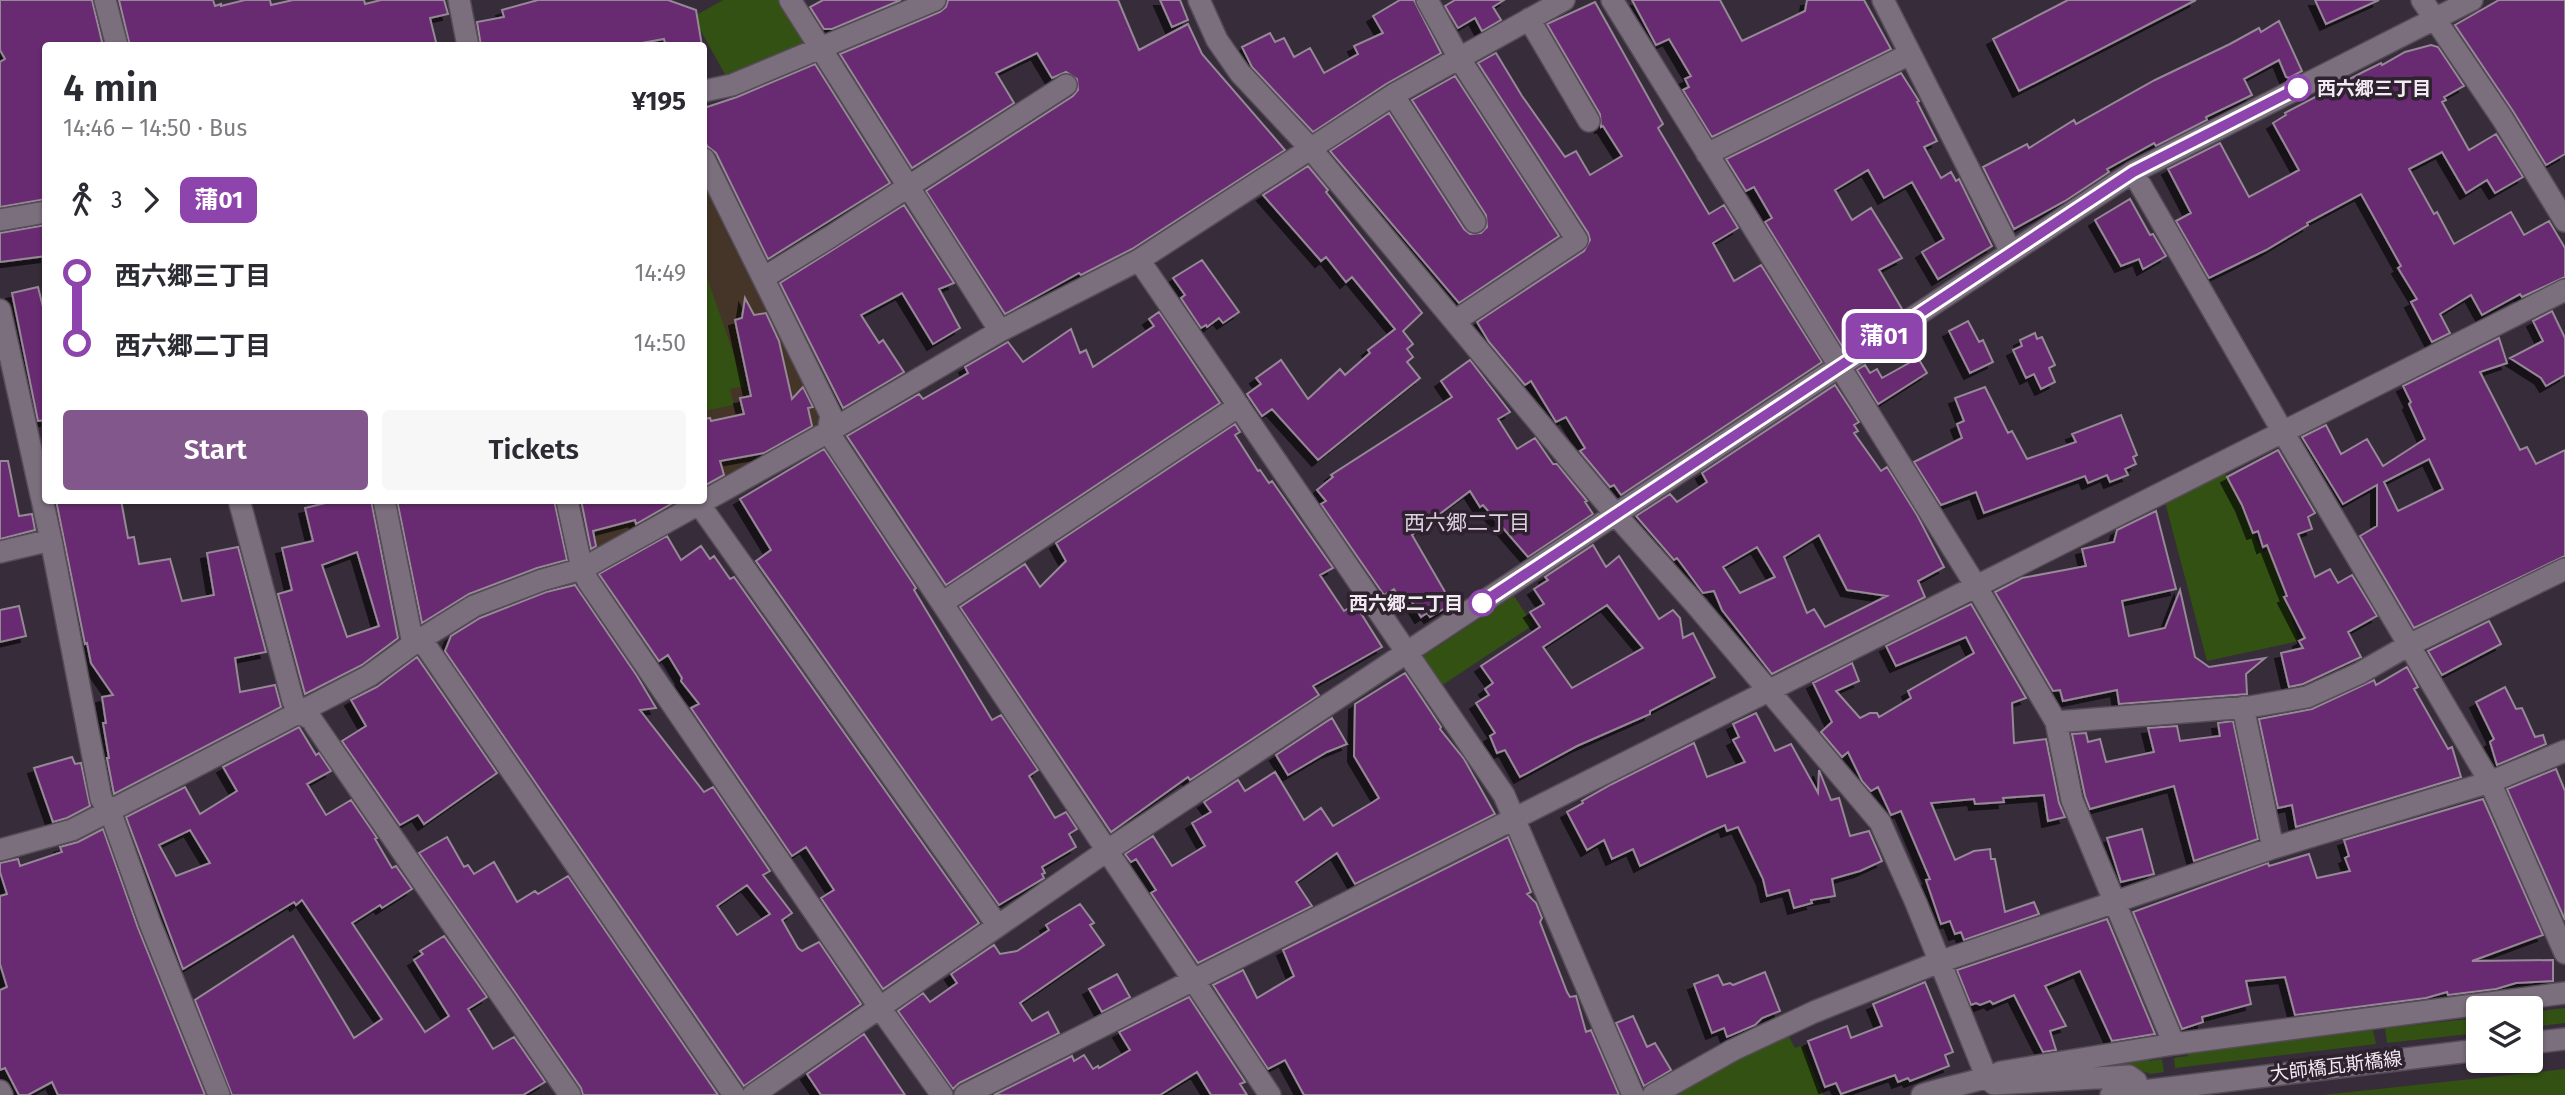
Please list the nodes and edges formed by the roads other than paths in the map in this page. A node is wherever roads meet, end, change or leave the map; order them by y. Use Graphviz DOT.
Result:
graph roads {
  1 [pos="105,0"];
  2 [pos="459,0"];
  3 [pos="790,0"];
  4 [pos="935,0"];
  5 [pos="1199,0"];
  6 [pos="1427,0"];
  7 [pos="1564,0"];
  8 [pos="1612,0"];
  9 [pos="1883,0"];
  10 [pos="2422,0"];
  11 [pos="2472,0"];
  12 [pos="1529,19"];
  13 [pos="2434,19"];
  14 [pos="116,42"];
  15 [pos="467,42"];
  16 [pos="821,47"];
  17 [pos="1910,54"];
  18 [pos="1458,58"];
  19 [pos="1066,85"];
  20 [pos="707,91"];
  21 [pos="1393,94"];
  22 [pos="1589,121"];
  23 [pos="1311,149"];
  24 [pos="1707,154"];
  25 [pos="707,165"];
  26 [pos="2133,172"];
  27 [pos="907,188"];
  28 [pos="42,213"];
  29 [pos="0,220"];
  30 [pos="2565,221"];
  31 [pos="1475,222"];
  32 [pos="2011,252"];
  33 [pos="1139,260"];
  34 [pos="763,278"];
  35 [pos="2565,290"];
  36 [pos="0,310"];
  37 [pos="1455,321"];
  38 [pos="1000,331"];
  39 [pos="1839,366"];
  40 [pos="1239,406"];
  41 [pos="828,432"];
  42 [pos="2283,432"];
  43 [pos="42,499"];
  44 [pos="707,500"];
  45 [pos="43,504"];
  46 [pos="240,504"];
  47 [pos="385,504"];
  48 [pos="568,504"];
  49 [pos="699,504"];
  50 [pos="1616,515"];
  51 [pos="51,540"];
  52 [pos="0,552"];
  53 [pos="582,569"];
  54 [pos="2565,569"];
  55 [pos="1976,586"];
  56 [pos="942,603"];
  57 [pos="417,642"];
  58 [pos="2410,645"];
  59 [pos="1408,652"];
  60 [pos="1768,692"];
  61 [pos="2243,707"];
  62 [pos="300,713"];
  63 [pos="2056,722"];
  64 [pos="2565,751"];
  65 [pos="2490,782"];
  66 [pos="108,812"];
  67 [pos="1515,819"];
  68 [pos="2273,848"];
  69 [pos="0,850"];
  70 [pos="1108,850"];
  71 [pos="2116,900"];
  72 [pos="998,926"];
  73 [pos="2565,953"];
  74 [pos="1939,962"];
  75 [pos="1194,981"];
  76 [pos="2565,993"];
  77 [pos="880,1008"];
  78 [pos="2565,1039"];
  79 [pos="2543,1042"];
  80 [pos="2174,1044"];
  81 [pos="2466,1051"];
  82 [pos="1987,1078"];
  83 [pos="2139,1091"];
  84 [pos="219,1095"];
  85 [pos="569,1095"];
  86 [pos="734,1095"];
  87 [pos="752,1095"];
  88 [pos="942,1095"];
  89 [pos="965,1095"];
  90 [pos="1270,1095"];
  91 [pos="1633,1095"];
  92 [pos="1653,1095"];
  93 [pos="1922,1095"];
  94 [pos="2111,1095"];
  1 -- 14 [label="street"];
  2 -- 15 [label="street"];
  3 -- 16 [label="street"];
  4 -- 16 [label="street"];
  5 -- 23 [label="street"];
  6 -- 18 [label="street"];
  7 -- 12 [label="street"];
  8 -- 24 [label="street"];
  9 -- 17 [label="street"];
  10 -- 13 [label="street"];
  11 -- 13 [label="street"];
  12 -- 18 [label="street"];
  12 -- 22 [label="street"];
  13 -- 26 [label="street"];
  13 -- 30 [label="street"];
  16 -- 20 [label="street"];
  16 -- 27 [label="street"];
  17 -- 24 [label="street"];
  17 -- 32 [label="street"];
  18 -- 21 [label="street"];
  18 -- 37 [label="street"];
  19 -- 27 [label="street"];
  21 -- 23 [label="street"];
  21 -- 31 [label="street"];
  23 -- 33 [label="street"];
  23 -- 37 [label="street"];
  24 -- 39 [label="street"];
  25 -- 34 [label="street"];
  26 -- 32 [label="street"];
  26 -- 42 [label="street"];
  27 -- 34 [label="street"];
  27 -- 38 [label="street"];
  28 -- 29 [label="street"];
  32 -- 39 [label="street"];
  33 -- 38 [label="street"];
  33 -- 40 [label="street"];
  34 -- 41 [label="street"];
  35 -- 42 [label="street"];
  36 -- 43 [label="street"];
  37 -- 50 [label="street"];
  38 -- 41 [label="street"];
  39 -- 50 [label="street"];
  39 -- 55 [label="street"];
  40 -- 56 [label="street"];
  40 -- 59 [label="street"];
  41 -- 44 [label="street"];
  41 -- 56 [label="street"];
  42 -- 55 [label="street"];
  42 -- 58 [label="street"];
  45 -- 51 [label="street"];
  46 -- 62 [label="street"];
  47 -- 57 [label="street"];
  48 -- 53 [label="street"];
  49 -- 53 [label="street"];
  49 -- 72 [label="street"];
  50 -- 59 [label="street"];
  50 -- 60 [label="street"];
  51 -- 52 [label="street"];
  51 -- 66 [label="street"];
  53 -- 57 [label="street"];
  53 -- 77 [label="street"];
  54 -- 58 [label="street"];
  55 -- 60 [label="street"];
  55 -- 63 [label="street"];
  56 -- 70 [label="street"];
  57 -- 62 [label="street"];
  57 -- 86 [label="street"];
  58 -- 61 [label="street"];
  58 -- 65 [label="street"];
  59 -- 67 [label="street"];
  59 -- 70 [label="street"];
  60 -- 67 [label="street"];
  60 -- 74 [label="street"];
  61 -- 63 [label="street"];
  61 -- 68 [label="street"];
  62 -- 66 [label="street"];
  62 -- 85 [label="street"];
  63 -- 71 [label="street"];
  64 -- 65 [label="street"];
  65 -- 68 [label="street"];
  65 -- 73 [label="street"];
  66 -- 69 [label="street"];
  66 -- 84 [label="street"];
  67 -- 75 [label="street"];
  67 -- 91 [label="street"];
  68 -- 71 [label="street"];
  70 -- 72 [label="street"];
  70 -- 75 [label="street"];
  71 -- 74 [label="street"];
  71 -- 80 [label="street"];
  72 -- 77 [label="street"];
  74 -- 82 [label="street"];
  74 -- 92 [label="street"];
  75 -- 89 [label="street"];
  75 -- 90 [label="street"];
  76 -- 80 [label="street"];
  77 -- 87 [label="street"];
  77 -- 88 [label="street"];
  78 -- 79 [label="street"];
  80 -- 82 [label="street"];
  81 -- 83 [label="street, 大師橋瓦斯橋線"];
  82 -- 83 [label="street"];
  82 -- 93 [label="street"];
  83 -- 94 [label="street, 大師橋瓦斯橋線"];
}
